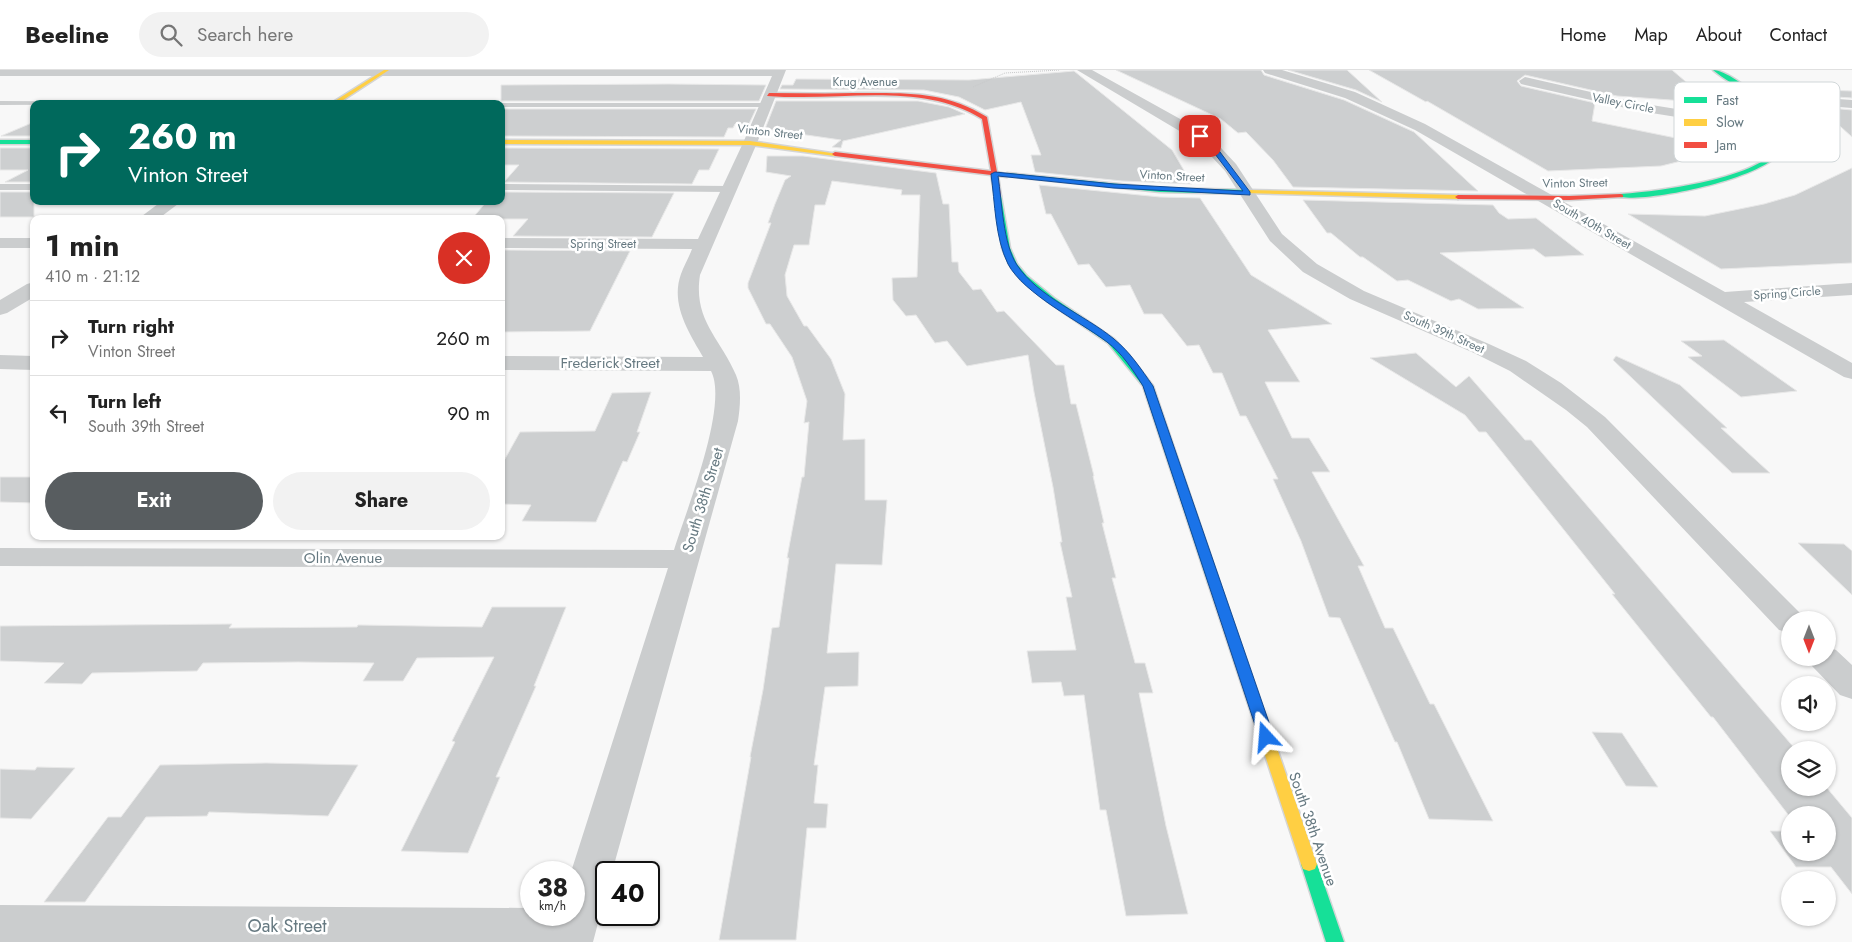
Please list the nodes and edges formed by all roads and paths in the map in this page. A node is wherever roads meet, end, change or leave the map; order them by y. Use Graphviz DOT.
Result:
graph roads {
  1 [pos="1060,70"];
  2 [pos="1083,70"];
  3 [pos="1269,70"];
  4 [pos="1715,70"];
  5 [pos="385,71"];
  6 [pos="779,71"];
  7 [pos="0,72"];
  8 [pos="1525,81"];
  9 [pos="1733,82"];
  10 [pos="339,100"];
  11 [pos="767,100"];
  12 [pos="945,100"];
  13 [pos="0,103"];
  14 [pos="30,103"];
  15 [pos="960,103"];
  16 [pos="505,104"];
  17 [pos="1674,113"];
  18 [pos="0,142"];
  19 [pos="30,142"];
  20 [pos="505,142"];
  21 [pos="750,143"];
  22 [pos="1765,162"];
  23 [pos="995,174"];
  24 [pos="0,187"];
  25 [pos="30,187"];
  26 [pos="505,188"];
  27 [pos="728,189"];
  28 [pos="1248,193"];
  29 [pos="1546,198"];
  30 [pos="168,205"];
  31 [pos="152,215"];
  32 [pos="0,243"];
  33 [pos="30,243"];
  34 [pos="505,243"];
  35 [pos="704,244"];
  36 [pos="1852,288"];
  37 [pos="30,290"];
  38 [pos="1721,298"];
  39 [pos="0,309"];
  40 [pos="0,362"];
  41 [pos="30,362"];
  42 [pos="505,363"];
  43 [pos="718,364"];
  44 [pos="1852,372"];
  45 [pos="0,557"];
  46 [pos="686,559"];
  47 [pos="1781,613"];
  48 [pos="1832,666"];
  49 [pos="1852,686"];
  50 [pos="0,925"];
  51 [pos="573,935"];
  52 [pos="1335,942"];
  1 -- 12 [label="path"];
  2 -- 28 [label="street, South 39th Street"];
  3 -- 29 [label="street, South 40th Street"];
  4 -- 9 [label="street"];
  5 -- 6 [label="street"];
  5 -- 7 [label="street"];
  5 -- 10 [label="street"];
  6 -- 11 [label="street, South 38th Street"];
  8 -- 17 [label="street, Valley Circle"];
  11 -- 12 [label="street, Krug Avenue"];
  11 -- 16 [label="lane"];
  11 -- 21 [label="street, South 38th Street"];
  12 -- 15 [label="street, Krug Avenue"];
  13 -- 14 [label="lane"];
  15 -- 23 [label="street, South 38th Avenue"];
  18 -- 19 [label="street"];
  20 -- 21 [label="street, Vinton Street"];
  21 -- 23 [label="street, Vinton Street"];
  21 -- 27 [label="street, South 38th Street"];
  22 -- 29 [label="street, Vinton Street"];
  23 -- 28 [label="street, Vinton Street"];
  23 -- 52 [label="street, South 38th Avenue"];
  24 -- 25 [label="lane"];
  26 -- 27 [label="lane"];
  27 -- 35 [label="street, South 38th Street"];
  28 -- 29 [label="street, Vinton Street"];
  28 -- 47 [label="street, South 39th Street"];
  29 -- 38 [label="street, South 40th Street"];
  30 -- 31 [label="street"];
  32 -- 33 [label="street"];
  34 -- 35 [label="street, Spring Street"];
  35 -- 43 [label="street, South 38th Street"];
  36 -- 38 [label="street, Spring Circle"];
  37 -- 39 [label="street"];
  38 -- 44 [label="street, South 40th Street"];
  40 -- 41 [label="street"];
  42 -- 43 [label="street, Frederick Street"];
  43 -- 46 [label="street, South 38th Street"];
  45 -- 46 [label="street, Olin Avenue"];
  46 -- 51 [label="street, South 38th Street"];
  48 -- 49 [label="street"];
  50 -- 51 [label="street, Oak Street"];
}
